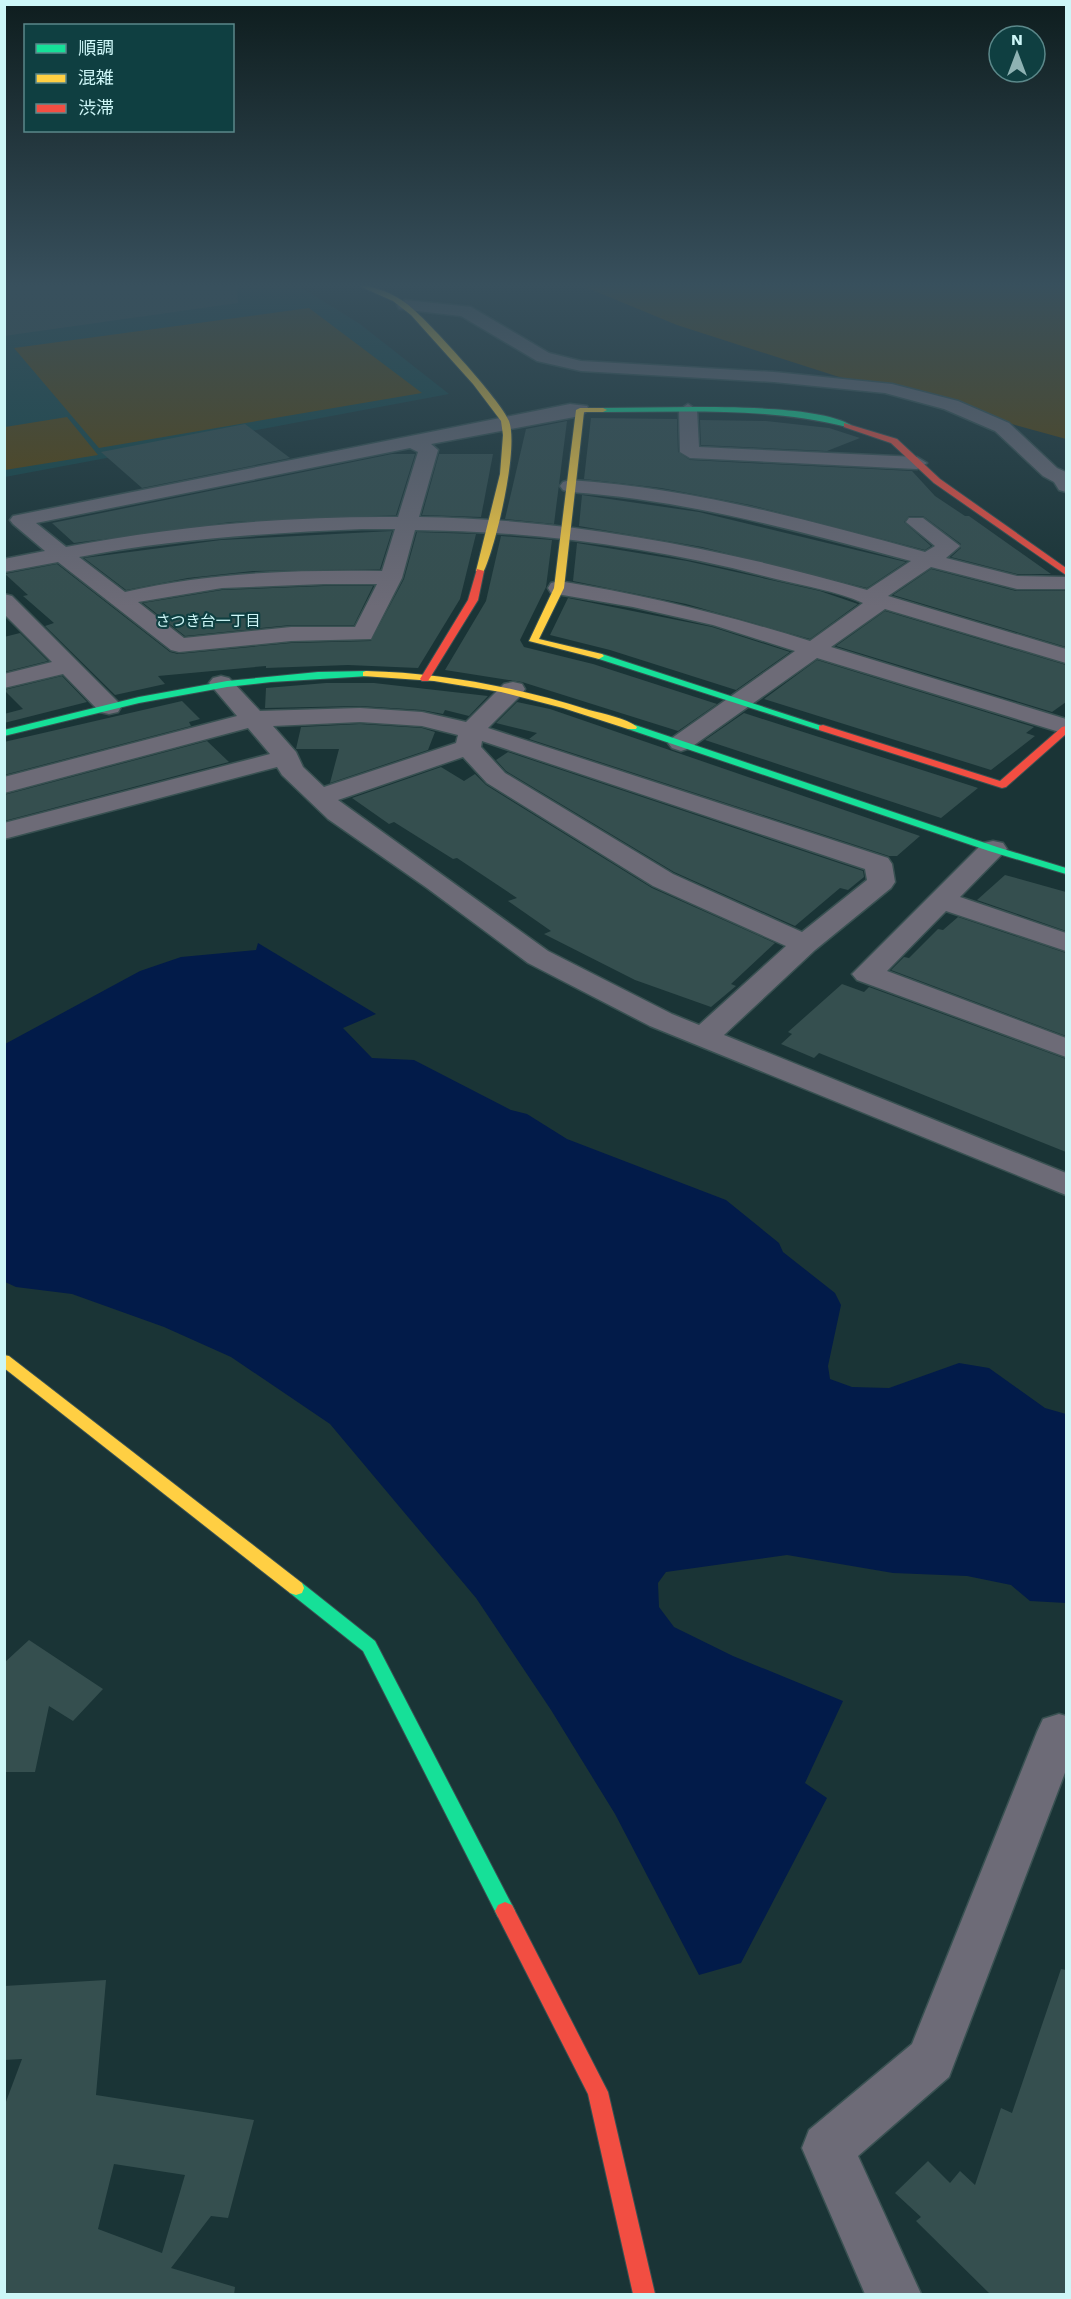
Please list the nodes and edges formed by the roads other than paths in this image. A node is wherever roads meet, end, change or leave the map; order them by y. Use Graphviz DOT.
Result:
graph roads {
  1 [pos="484,392"];
  2 [pos="902,392"];
  3 [pos="580,410"];
  4 [pos="688,410"];
  5 [pos="505,422"];
  6 [pos="412,442"];
  7 [pos="917,463"];
  8 [pos="570,486"];
  9 [pos="1066,486"];
  10 [pos="916,522"];
  11 [pos="409,524"];
  12 [pos="491,526"];
  13 [pos="565,534"];
  14 [pos="59,554"];
  15 [pos="927,559"];
  16 [pos="4,566"];
  17 [pos="1066,573"];
  18 [pos="391,578"];
  19 [pos="1066,583"];
  20 [pos="559,588"];
  21 [pos="123,599"];
  22 [pos="875,600"];
  23 [pos="10,613"];
  24 [pos="813,649"];
  25 [pos="1066,656"];
  26 [pos="70,665"];
  27 [pos="425,679"];
  28 [pos="4,681"];
  29 [pos="221,683"];
  30 [pos="513,689"];
  31 [pos="741,701"];
  32 [pos="109,706"];
  33 [pos="253,718"];
  34 [pos="1066,728"];
  35 [pos="4,733"];
  36 [pos="470,739"];
  37 [pos="681,743"];
  38 [pos="287,757"];
  39 [pos="4,785"];
  40 [pos="320,797"];
  41 [pos="4,831"];
  42 [pos="993,849"];
  43 [pos="1066,871"];
  44 [pos="941,900"];
  45 [pos="1066,942"];
  46 [pos="805,944"];
  47 [pos="704,1037"];
  48 [pos="1066,1048"];
  49 [pos="1066,1185"];
  50 [pos="4,1359"];
  51 [pos="1066,1734"];
  52 [pos="644,2295"];
  53 [pos="893,2295"];
  1 -- 5 [label="street"];
  2 -- 9 [label="street"];
  3 -- 4 [label="street"];
  3 -- 5 [label="street"];
  3 -- 8 [label="street"];
  4 -- 7 [label="street"];
  4 -- 7 [label="street"];
  5 -- 6 [label="street"];
  5 -- 12 [label="street"];
  6 -- 11 [label="street"];
  6 -- 14 [label="street"];
  7 -- 17 [label="street"];
  8 -- 13 [label="street"];
  8 -- 15 [label="street"];
  10 -- 15 [label="street"];
  11 -- 12 [label="street"];
  11 -- 14 [label="street"];
  11 -- 18 [label="street"];
  12 -- 13 [label="street"];
  12 -- 27 [label="street"];
  13 -- 20 [label="street"];
  13 -- 22 [label="street"];
  14 -- 16 [label="street"];
  14 -- 21 [label="street"];
  15 -- 19 [label="street"];
  15 -- 22 [label="street"];
  18 -- 21 [label="street"];
  18 -- 21 [label="street"];
  20 -- 24 [label="street"];
  20 -- 31 [label="street"];
  22 -- 24 [label="street"];
  22 -- 25 [label="street"];
  23 -- 26 [label="street"];
  24 -- 31 [label="street"];
  24 -- 34 [label="street"];
  26 -- 28 [label="street"];
  26 -- 32 [label="street"];
  27 -- 29 [label="street"];
  27 -- 30 [label="street"];
  29 -- 32 [label="street"];
  29 -- 33 [label="street"];
  30 -- 36 [label="street"];
  30 -- 37 [label="street"];
  31 -- 34 [label="street"];
  31 -- 37 [label="street"];
  32 -- 35 [label="street"];
  33 -- 36 [label="street"];
  33 -- 38 [label="street"];
  33 -- 39 [label="street"];
  36 -- 40 [label="street"];
  36 -- 46 [label="street"];
  36 -- 46 [label="street"];
  37 -- 42 [label="street"];
  38 -- 40 [label="street"];
  38 -- 41 [label="street"];
  40 -- 47 [label="street"];
  42 -- 43 [label="street"];
  42 -- 44 [label="street"];
  44 -- 45 [label="street"];
  44 -- 48 [label="street"];
  46 -- 47 [label="street"];
  47 -- 49 [label="street"];
  50 -- 52 [label="street"];
  51 -- 53 [label="street"];
}
